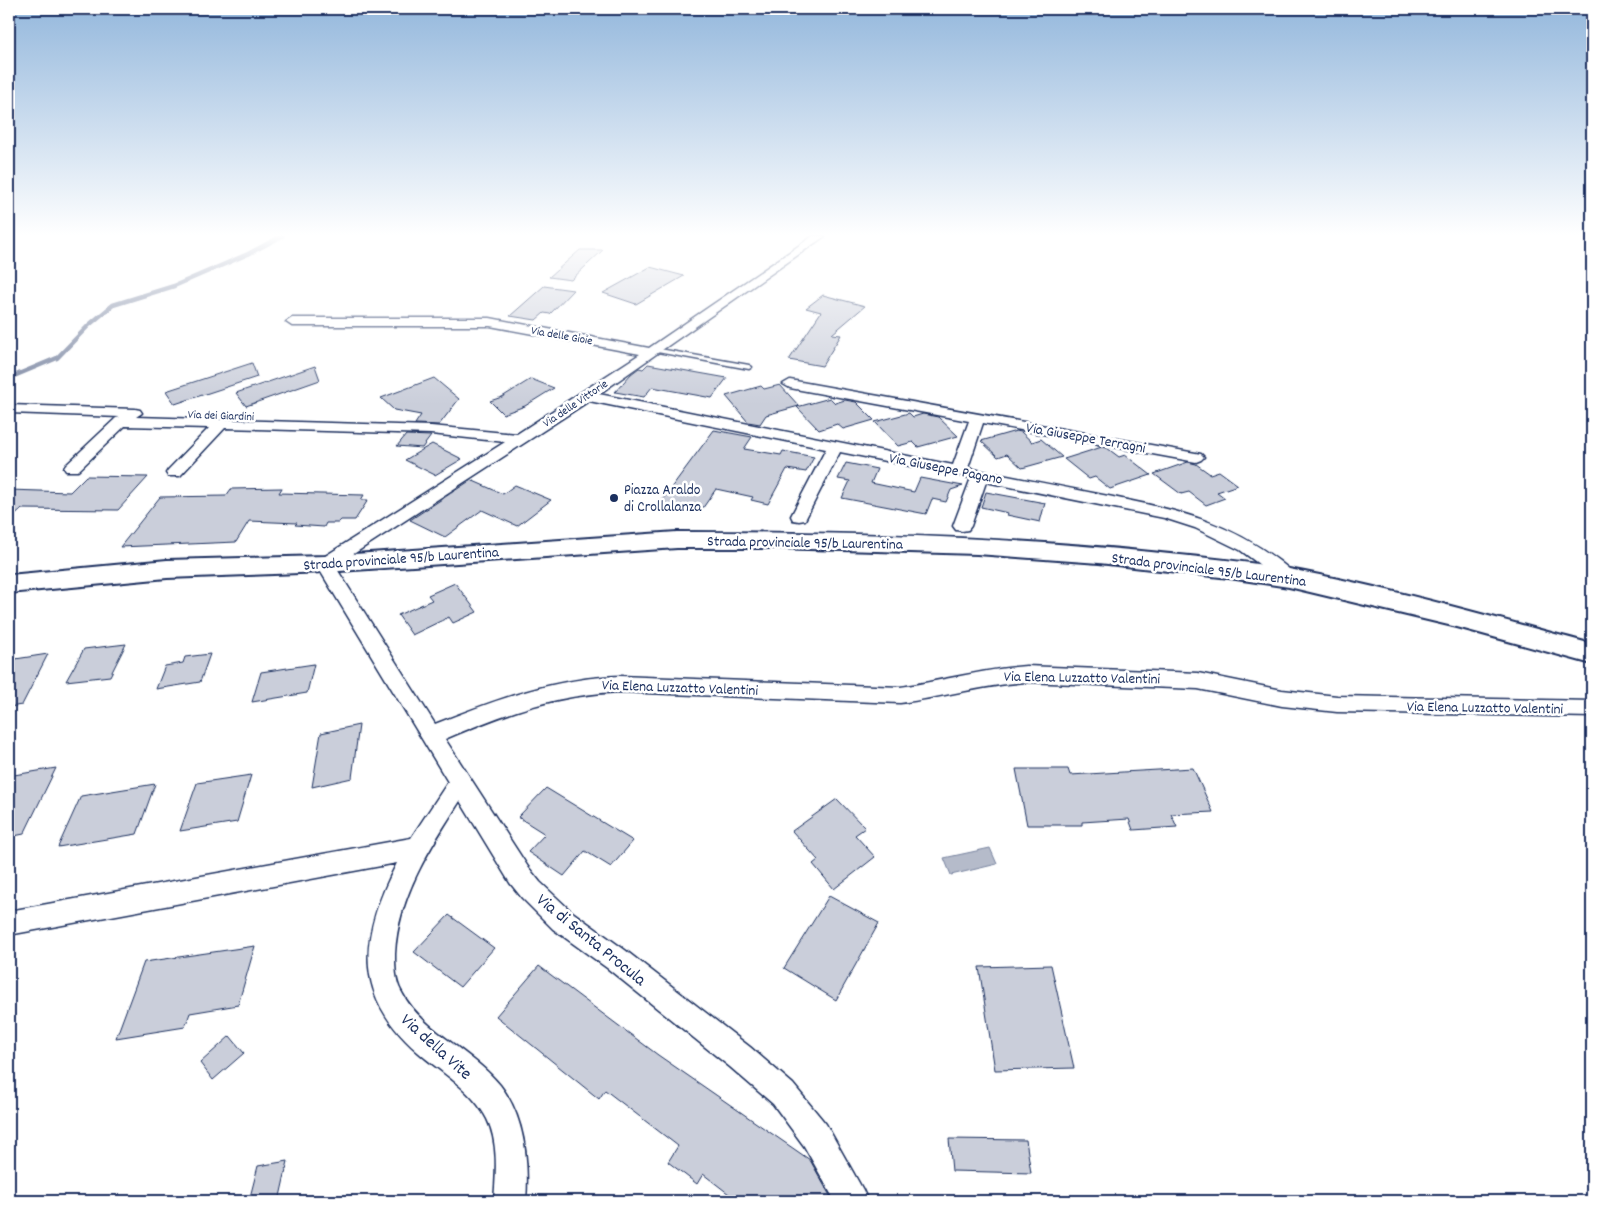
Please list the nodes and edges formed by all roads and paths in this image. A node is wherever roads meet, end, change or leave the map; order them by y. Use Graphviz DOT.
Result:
graph roads {
  1 [pos="738,292"];
  2 [pos="292,322"];
  3 [pos="653,351"];
  4 [pos="750,367"];
  5 [pos="790,384"];
  6 [pos="587,396"];
  7 [pos="9,409"];
  8 [pos="977,418"];
  9 [pos="221,424"];
  10 [pos="431,430"];
  11 [pos="521,439"];
  12 [pos="835,446"];
  13 [pos="1196,457"];
  14 [pos="72,468"];
  15 [pos="959,470"];
  16 [pos="174,473"];
  17 [pos="980,474"];
  18 [pos="799,516"];
  19 [pos="962,526"];
  20 [pos="325,564"];
  21 [pos="1289,578"];
  22 [pos="9,584"];
  23 [pos="1592,654"];
  24 [pos="1592,709"];
  25 [pos="431,735"];
  26 [pos="460,782"];
  27 [pos="417,848"];
  28 [pos="9,923"];
  29 [pos="510,1201"];
  30 [pos="852,1201"];
  1 -- 3 [label="street, Via delle Vittorie"];
  2 -- 3 [label="street, Via delle Gioie"];
  3 -- 4 [label="lane"];
  3 -- 6 [label="street, Via delle Vittorie"];
  5 -- 8 [label="street, Via Giuseppe Terragni"];
  6 -- 11 [label="street, Via delle Vittorie"];
  6 -- 12 [label="street, Via Giuseppe Pagano"];
  7 -- 10 [label="street, Via dei Giardini"];
  8 -- 13 [label="street, Via Giuseppe Terragni"];
  8 -- 15 [label="street"];
  9 -- 10 [label="street, Via dei Giardini"];
  9 -- 14 [label="street, Via dei Giardini"];
  9 -- 16 [label="street"];
  10 -- 11 [label="street, Via dei Giardini"];
  11 -- 20 [label="street, Via delle Vittorie"];
  12 -- 15 [label="street, Via Giuseppe Pagano"];
  12 -- 18 [label="street"];
  15 -- 17 [label="street, Via Giuseppe Pagano"];
  17 -- 19 [label="street"];
  17 -- 21 [label="street, Via Giuseppe Pagano"];
  20 -- 21 [label="main road, Strada provinciale 95/b Laurentina"];
  20 -- 22 [label="main road, Strada provinciale 95/b Laurentina"];
  20 -- 25 [label="street, Via di Santa Procula"];
  21 -- 23 [label="main road, Strada provinciale 95/b Laurentina"];
  24 -- 25 [label="street, Via Elena Luzzatto Valentini"];
  25 -- 26 [label="street, Via di Santa Procula"];
  26 -- 27 [label="street, Via della Vite"];
  26 -- 30 [label="street, Via di Santa Procula"];
  27 -- 28 [label="street"];
  27 -- 29 [label="street, Via della Vite"];
}
